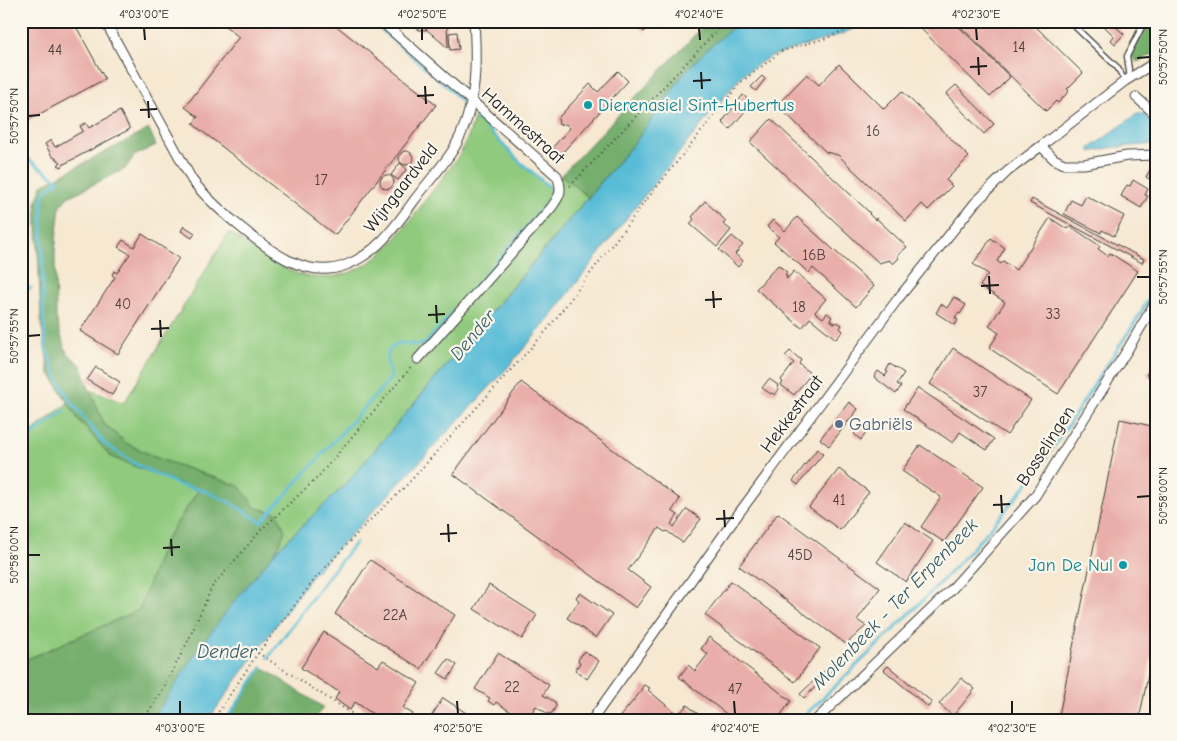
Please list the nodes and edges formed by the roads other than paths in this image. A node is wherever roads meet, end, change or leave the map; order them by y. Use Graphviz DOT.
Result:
graph roads {
  1 [pos="105,21"];
  2 [pos="381,21"];
  3 [pos="474,21"];
  4 [pos="1069,21"];
  5 [pos="1145,21"];
  6 [pos="1156,62"];
  7 [pos="1127,80"];
  8 [pos="1136,97"];
  9 [pos="471,102"];
  10 [pos="1156,115"];
  11 [pos="1041,146"];
  12 [pos="1156,155"];
  13 [pos="1156,301"];
  14 [pos="418,359"];
  15 [pos="592,720"];
  16 [pos="816,720"];
  1 -- 9 [label="street, Wijngaardveld"];
  2 -- 9 [label="street, Hammestraat"];
  3 -- 9 [label="street, Wijngaardveld"];
  4 -- 7 [label="lane"];
  5 -- 7 [label="lane"];
  6 -- 7 [label="street, Hekkestraat"];
  7 -- 11 [label="street, Hekkestraat"];
  8 -- 10 [label="street"];
  9 -- 14 [label="street, Hammestraat"];
  11 -- 12 [label="street"];
  11 -- 15 [label="street, Hekkestraat"];
  13 -- 16 [label="street, Bosselingen"];
}
